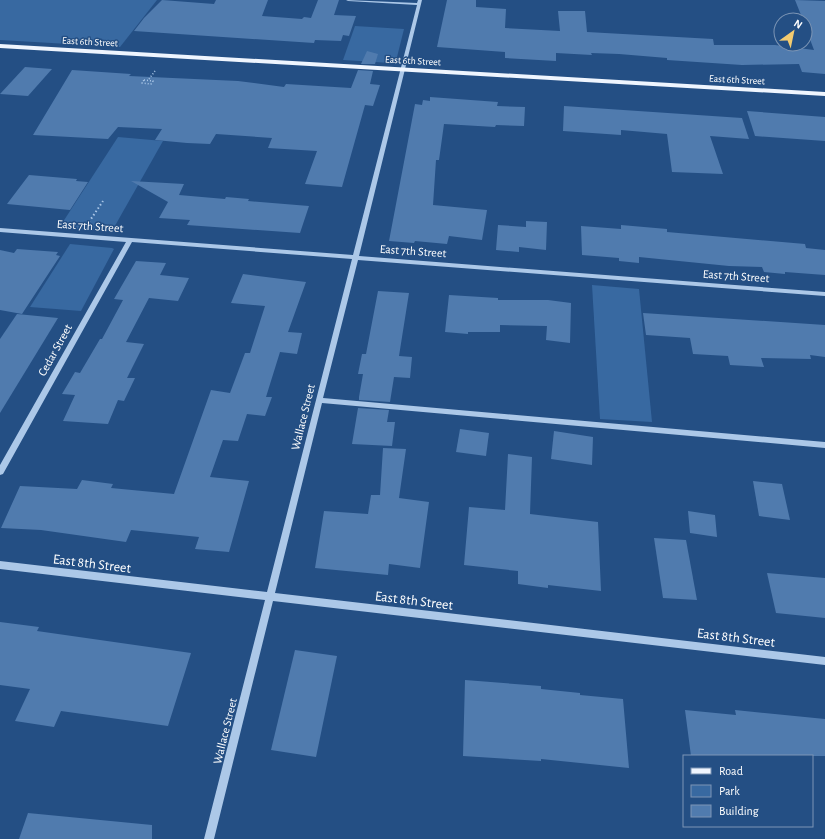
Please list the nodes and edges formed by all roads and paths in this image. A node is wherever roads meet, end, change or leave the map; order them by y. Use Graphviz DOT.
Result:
graph roads {
  1 [pos="348,0"];
  2 [pos="419,2"];
  3 [pos="0,46"];
  4 [pos="156,70"];
  5 [pos="403,70"];
  6 [pos="149,79"];
  7 [pos="825,94"];
  8 [pos="103,201"];
  9 [pos="88,223"];
  10 [pos="0,230"];
  11 [pos="130,240"];
  12 [pos="354,257"];
  13 [pos="825,294"];
  14 [pos="319,400"];
  15 [pos="825,445"];
  16 [pos="0,472"];
  17 [pos="0,565"];
  18 [pos="270,596"];
  19 [pos="825,661"];
  20 [pos="209,839"];
  1 -- 2 [label="street"];
  2 -- 5 [label="street, Wallace Street"];
  3 -- 5 [label="main road, East 6th Street"];
  4 -- 6 [label="path"];
  5 -- 7 [label="main road, East 6th Street"];
  5 -- 12 [label="street, Wallace Street"];
  6 -- 6 [label="path"];
  8 -- 9 [label="path"];
  10 -- 11 [label="street, East 7th Street"];
  11 -- 12 [label="street, East 7th Street"];
  11 -- 16 [label="street, Cedar Street"];
  12 -- 13 [label="street, East 7th Street"];
  12 -- 14 [label="street, Wallace Street"];
  14 -- 15 [label="street"];
  14 -- 18 [label="street, Wallace Street"];
  17 -- 18 [label="street, East 8th Street"];
  18 -- 19 [label="street, East 8th Street"];
  18 -- 20 [label="street, Wallace Street"];
}
